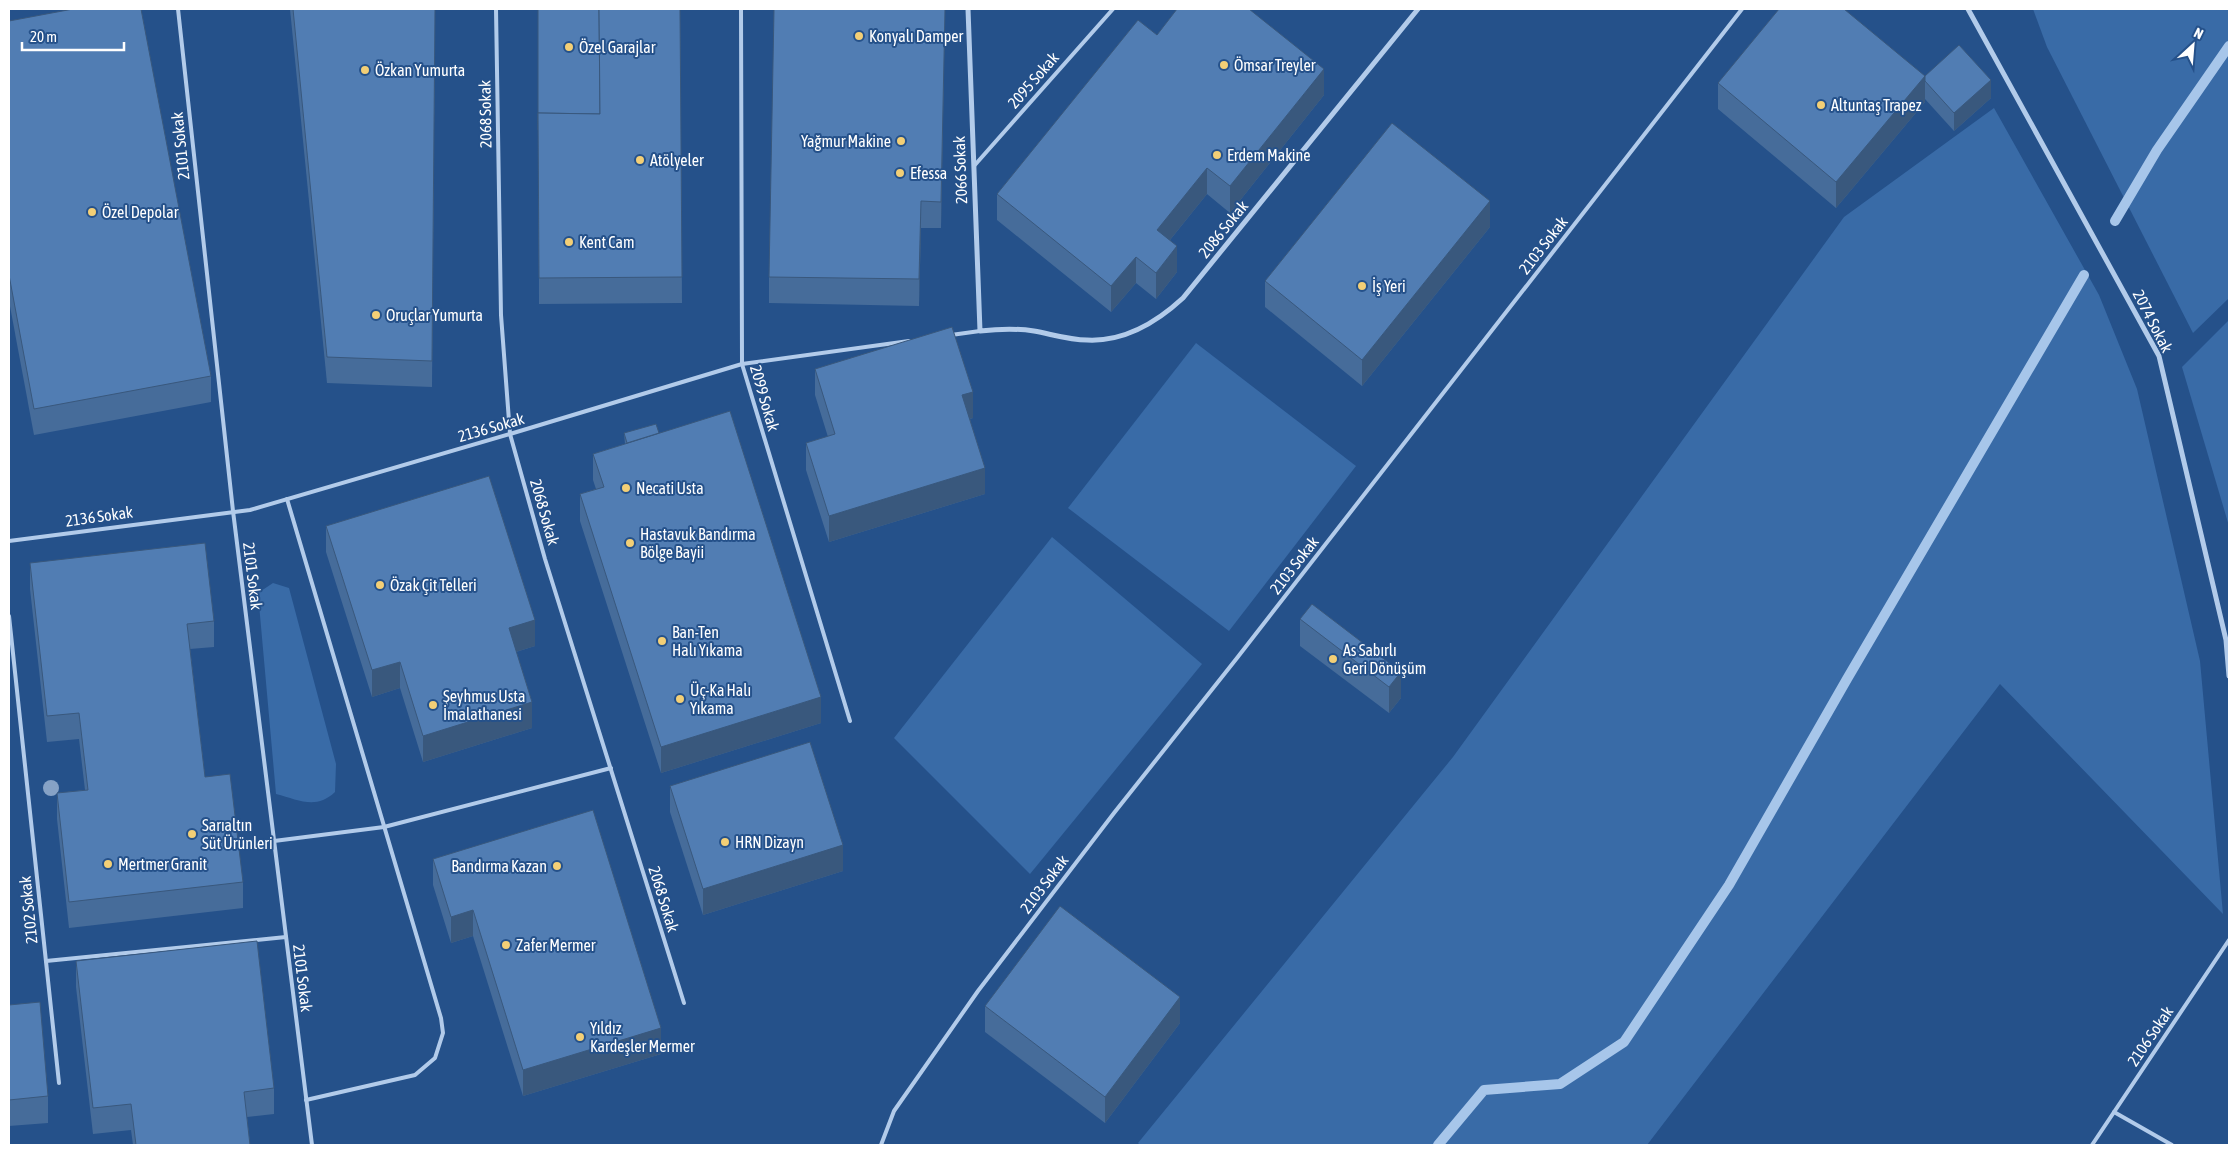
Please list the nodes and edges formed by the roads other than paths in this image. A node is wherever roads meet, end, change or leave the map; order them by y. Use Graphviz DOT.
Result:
graph roads {
  1 [pos="178,9"];
  2 [pos="496,9"];
  3 [pos="741,9"];
  4 [pos="968,9"];
  5 [pos="1113,9"];
  6 [pos="1418,9"];
  7 [pos="1742,9"];
  8 [pos="1968,9"];
  9 [pos="972,168"];
  10 [pos="980,331"];
  11 [pos="942,336"];
  12 [pos="913,340"];
  13 [pos="742,364"];
  14 [pos="510,434"];
  15 [pos="287,499"];
  16 [pos="232,511"];
  17 [pos="9,541"];
  18 [pos="9,616"];
  19 [pos="2229,676"];
  20 [pos="850,721"];
  21 [pos="610,768"];
  22 [pos="384,827"];
  23 [pos="274,841"];
  24 [pos="286,937"];
  25 [pos="2229,940"];
  26 [pos="46,961"];
  27 [pos="684,1003"];
  28 [pos="59,1083"];
  29 [pos="306,1100"];
  30 [pos="2114,1112"];
  31 [pos="312,1145"];
  32 [pos="881,1145"];
  33 [pos="2092,1145"];
  34 [pos="2172,1145"];
  1 -- 16 [label="lane, 2101 Sokak"];
  2 -- 14 [label="lane, 2068 Sokak"];
  3 -- 13 [label="lane, 2099 Sokak"];
  4 -- 9 [label="street, 2066 Sokak"];
  5 -- 9 [label="lane, 2095 Sokak"];
  6 -- 10 [label="street, 2086 Sokak"];
  7 -- 32 [label="lane, 2103 Sokak"];
  8 -- 19 [label="street, 2074 Sokak"];
  9 -- 10 [label="street, 2066 Sokak"];
  10 -- 11 [label="lane"];
  12 -- 13 [label="lane, 2136 Sokak"];
  13 -- 14 [label="lane, 2136 Sokak"];
  13 -- 20 [label="lane, 2099 Sokak"];
  14 -- 15 [label="lane, 2136 Sokak"];
  14 -- 21 [label="lane, 2068 Sokak"];
  15 -- 16 [label="lane, 2136 Sokak"];
  15 -- 22 [label="lane"];
  16 -- 17 [label="lane, 2136 Sokak"];
  16 -- 23 [label="lane, 2101 Sokak"];
  18 -- 26 [label="lane, 2102 Sokak"];
  21 -- 22 [label="lane"];
  21 -- 27 [label="lane, 2068 Sokak"];
  22 -- 23 [label="lane"];
  22 -- 29 [label="lane"];
  23 -- 24 [label="lane, 2101 Sokak"];
  24 -- 26 [label="lane"];
  24 -- 29 [label="lane, 2101 Sokak"];
  25 -- 30 [label="lane, 2106 Sokak"];
  26 -- 28 [label="lane, 2102 Sokak"];
  29 -- 31 [label="lane, 2101 Sokak"];
  30 -- 33 [label="lane, 2106 Sokak"];
  30 -- 34 [label="lane"];
}
